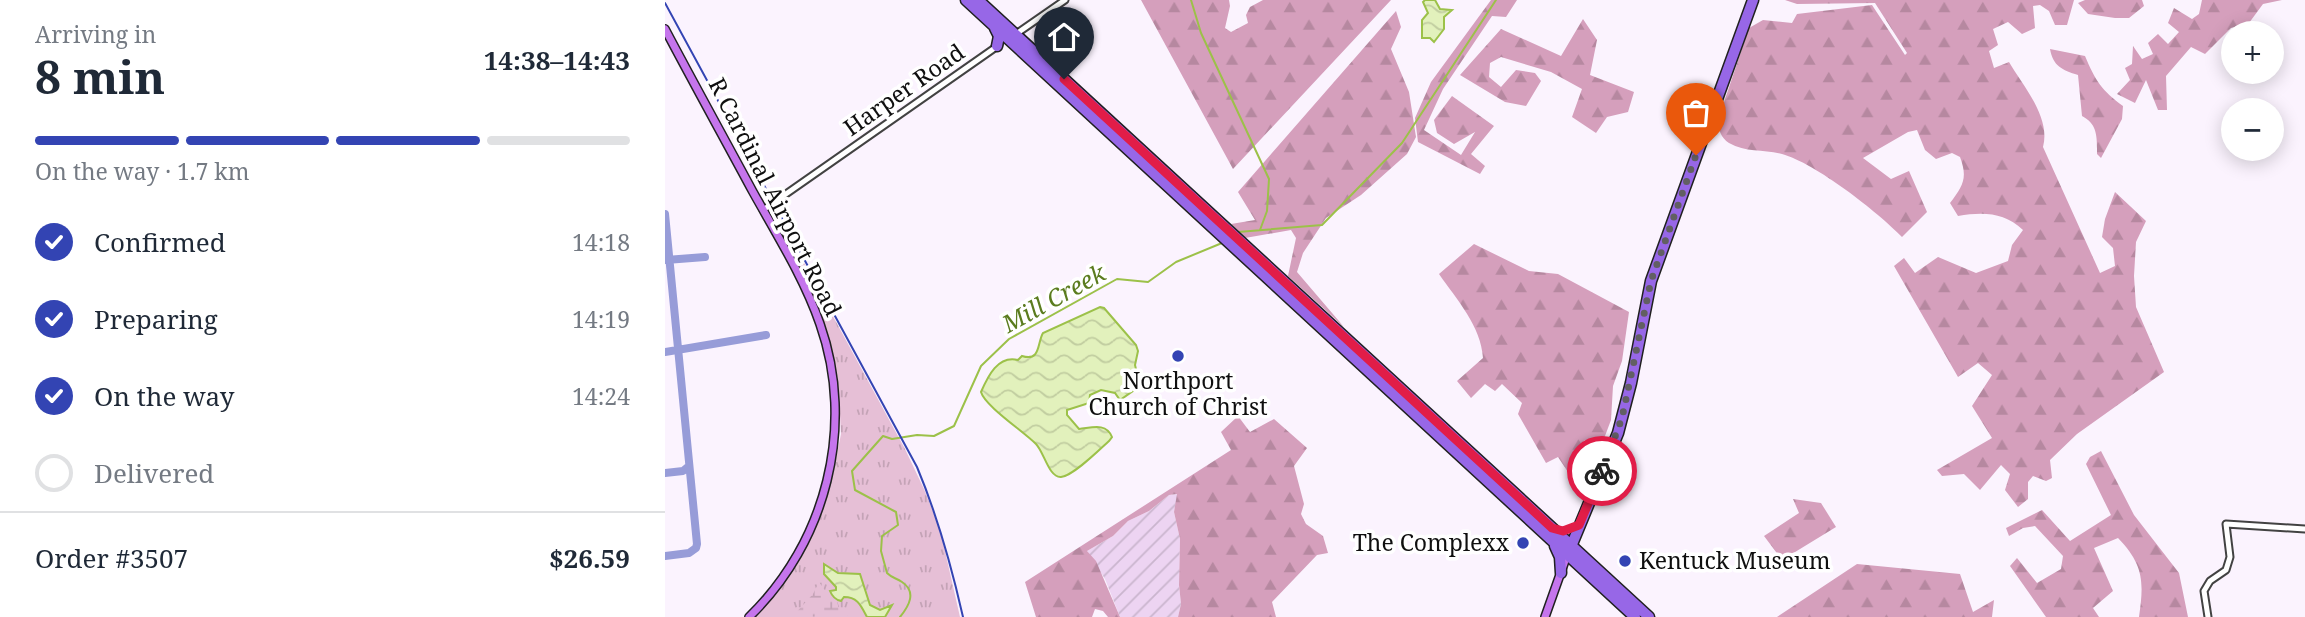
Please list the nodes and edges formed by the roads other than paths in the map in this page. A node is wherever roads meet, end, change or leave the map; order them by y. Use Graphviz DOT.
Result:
graph roads {
  1 [pos="966,0"];
  2 [pos="978,0"];
  3 [pos="1065,0"];
  4 [pos="1753,0"];
  5 [pos="665,29"];
  6 [pos="1012,40"];
  7 [pos="1070,88"];
  8 [pos="763,210"];
  9 [pos="1579,525"];
  10 [pos="1552,528"];
  11 [pos="2305,529"];
  12 [pos="1554,542"];
  13 [pos="1569,550"];
  14 [pos="1583,563"];
  15 [pos="1561,573"];
  16 [pos="749,617"];
  17 [pos="1545,617"];
  18 [pos="1635,617"];
  19 [pos="1649,617"];
  20 [pos="2208,617"];
  1 -- 6 [label="highway"];
  2 -- 6 [label="highway"];
  3 -- 6 [label="street, Harper Road"];
  4 -- 9 [label="highway"];
  5 -- 8 [label="main road, R Cardinal Airport Road"];
  6 -- 7 [label="highway"];
  6 -- 7 [label="highway"];
  6 -- 8 [label="street, Harper Road"];
  7 -- 10 [label="highway"];
  7 -- 12 [label="highway"];
  8 -- 16 [label="main road, R Cardinal Airport Road"];
  9 -- 10 [label="highway"];
  9 -- 13 [label="highway"];
  9 -- 14 [label="highway"];
  10 -- 13 [label="highway"];
  11 -- 20 [label="street"];
  12 -- 13 [label="highway"];
  12 -- 15 [label="highway"];
  13 -- 14 [label="highway"];
  13 -- 15 [label="main road"];
  14 -- 15 [label="highway"];
  14 -- 18 [label="highway"];
  14 -- 19 [label="highway"];
  15 -- 17 [label="main road"];
}
